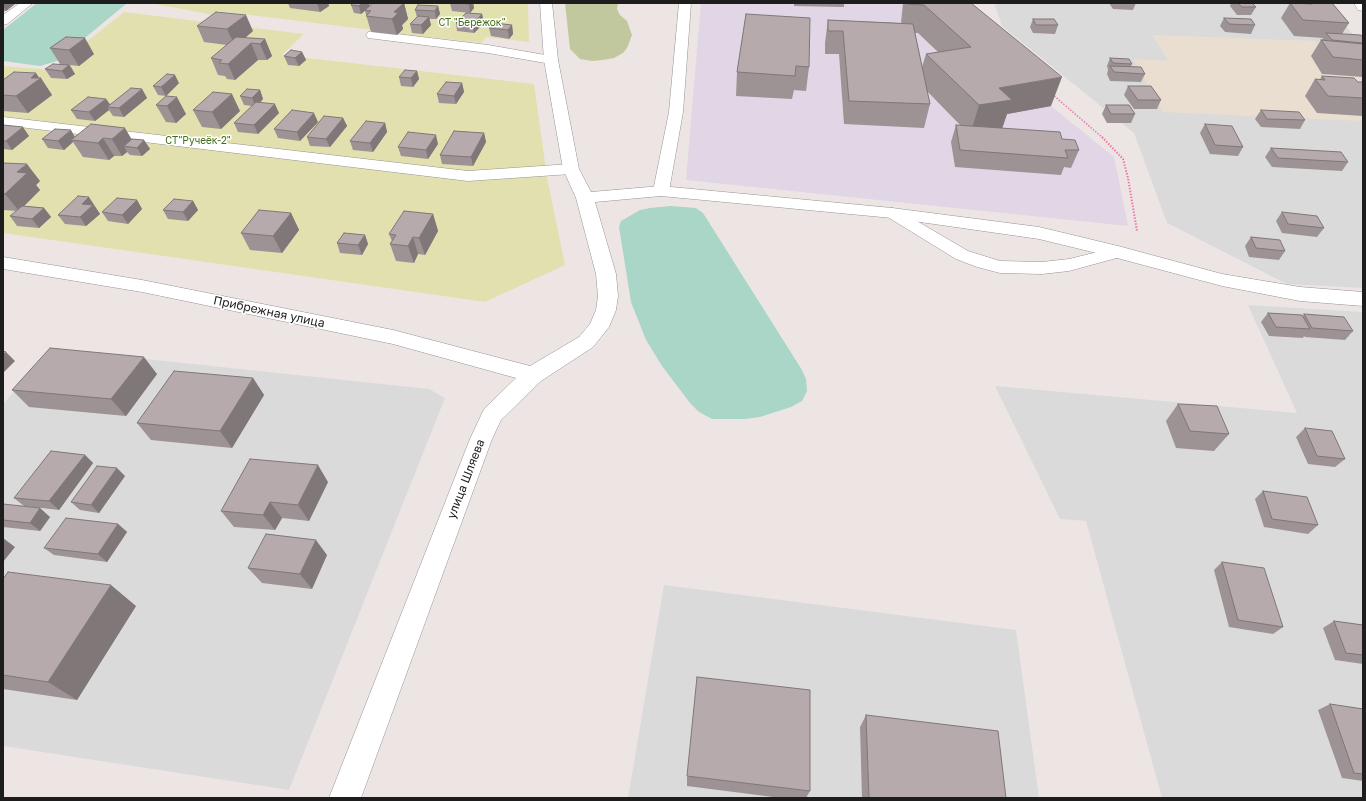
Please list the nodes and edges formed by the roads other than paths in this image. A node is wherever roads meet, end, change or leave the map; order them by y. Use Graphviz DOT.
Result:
graph roads {
  1 [pos="27,3"];
  2 [pos="546,3"];
  3 [pos="685,3"];
  4 [pos="1360,3"];
  5 [pos="1363,7"];
  6 [pos="3,21"];
  7 [pos="372,35"];
  8 [pos="551,60"];
  9 [pos="3,121"];
  10 [pos="571,169"];
  11 [pos="661,191"];
  12 [pos="585,198"];
  13 [pos="892,214"];
  14 [pos="1118,252"];
  15 [pos="3,264"];
  16 [pos="1363,299"];
  17 [pos="533,375"];
  18 [pos="345,798"];
  1 -- 6 [label="lane"];
  2 -- 8 [label="street, улица Шляева"];
  3 -- 11 [label="lane"];
  4 -- 5 [label="street"];
  7 -- 8 [label="lane"];
  8 -- 10 [label="street, улица Шляева"];
  9 -- 10 [label="lane"];
  10 -- 12 [label="street, улица Шляева"];
  11 -- 12 [label="street"];
  11 -- 13 [label="street"];
  12 -- 17 [label="street, улица Шляева"];
  13 -- 14 [label="street"];
  13 -- 14 [label="lane"];
  14 -- 16 [label="street"];
  15 -- 17 [label="street, Прибрежная улица"];
  17 -- 18 [label="street, улица Шляева"];
}
